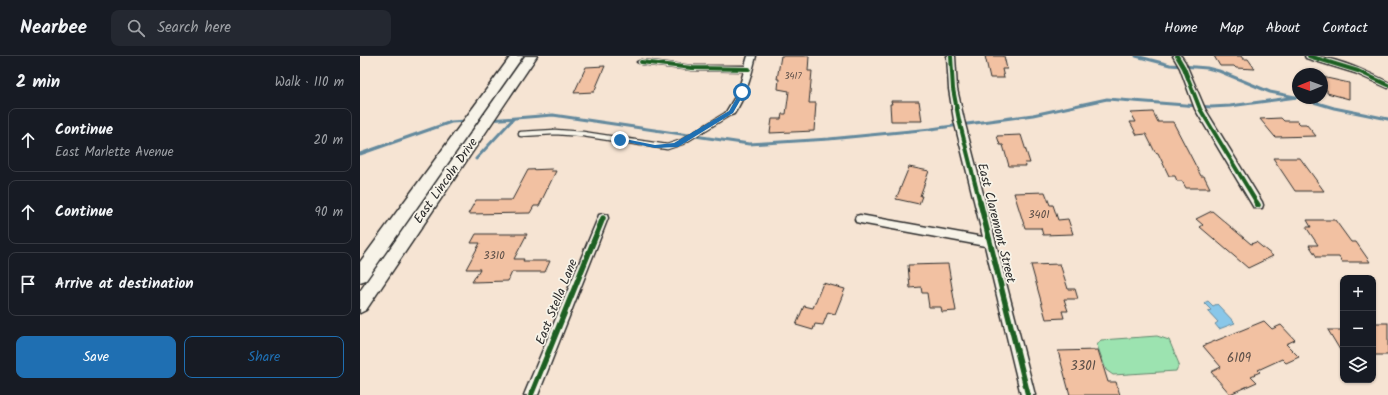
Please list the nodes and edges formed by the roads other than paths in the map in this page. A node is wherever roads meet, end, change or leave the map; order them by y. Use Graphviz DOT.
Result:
graph roads {
  1 [pos="517,56"];
  2 [pos="531,56"];
  3 [pos="752,56"];
  4 [pos="951,56"];
  5 [pos="1309,56"];
  6 [pos="641,62"];
  7 [pos="1181,63"];
  8 [pos="749,69"];
  9 [pos="1388,85"];
  10 [pos="731,112"];
  11 [pos="470,134"];
  12 [pos="522,134"];
  13 [pos="1258,205"];
  14 [pos="603,218"];
  15 [pos="860,219"];
  16 [pos="990,243"];
  17 [pos="360,275"];
  18 [pos="360,305"];
  19 [pos="531,395"];
  20 [pos="1028,395"];
  1 -- 11 [label="main road, East Lincoln Drive"];
  2 -- 11 [label="main road, East Lincoln Drive"];
  3 -- 8 [label="street"];
  4 -- 16 [label="street, East Claremont Street"];
  5 -- 9 [label="street"];
  6 -- 8 [label="street"];
  7 -- 13 [label="street"];
  8 -- 10 [label="street"];
  10 -- 12 [label="lane"];
  11 -- 17 [label="main road, East Lincoln Drive"];
  11 -- 18 [label="main road, East Lincoln Drive"];
  14 -- 19 [label="street, East Stella Lane"];
  15 -- 16 [label="street"];
  16 -- 20 [label="street, East Claremont Street"];
}
